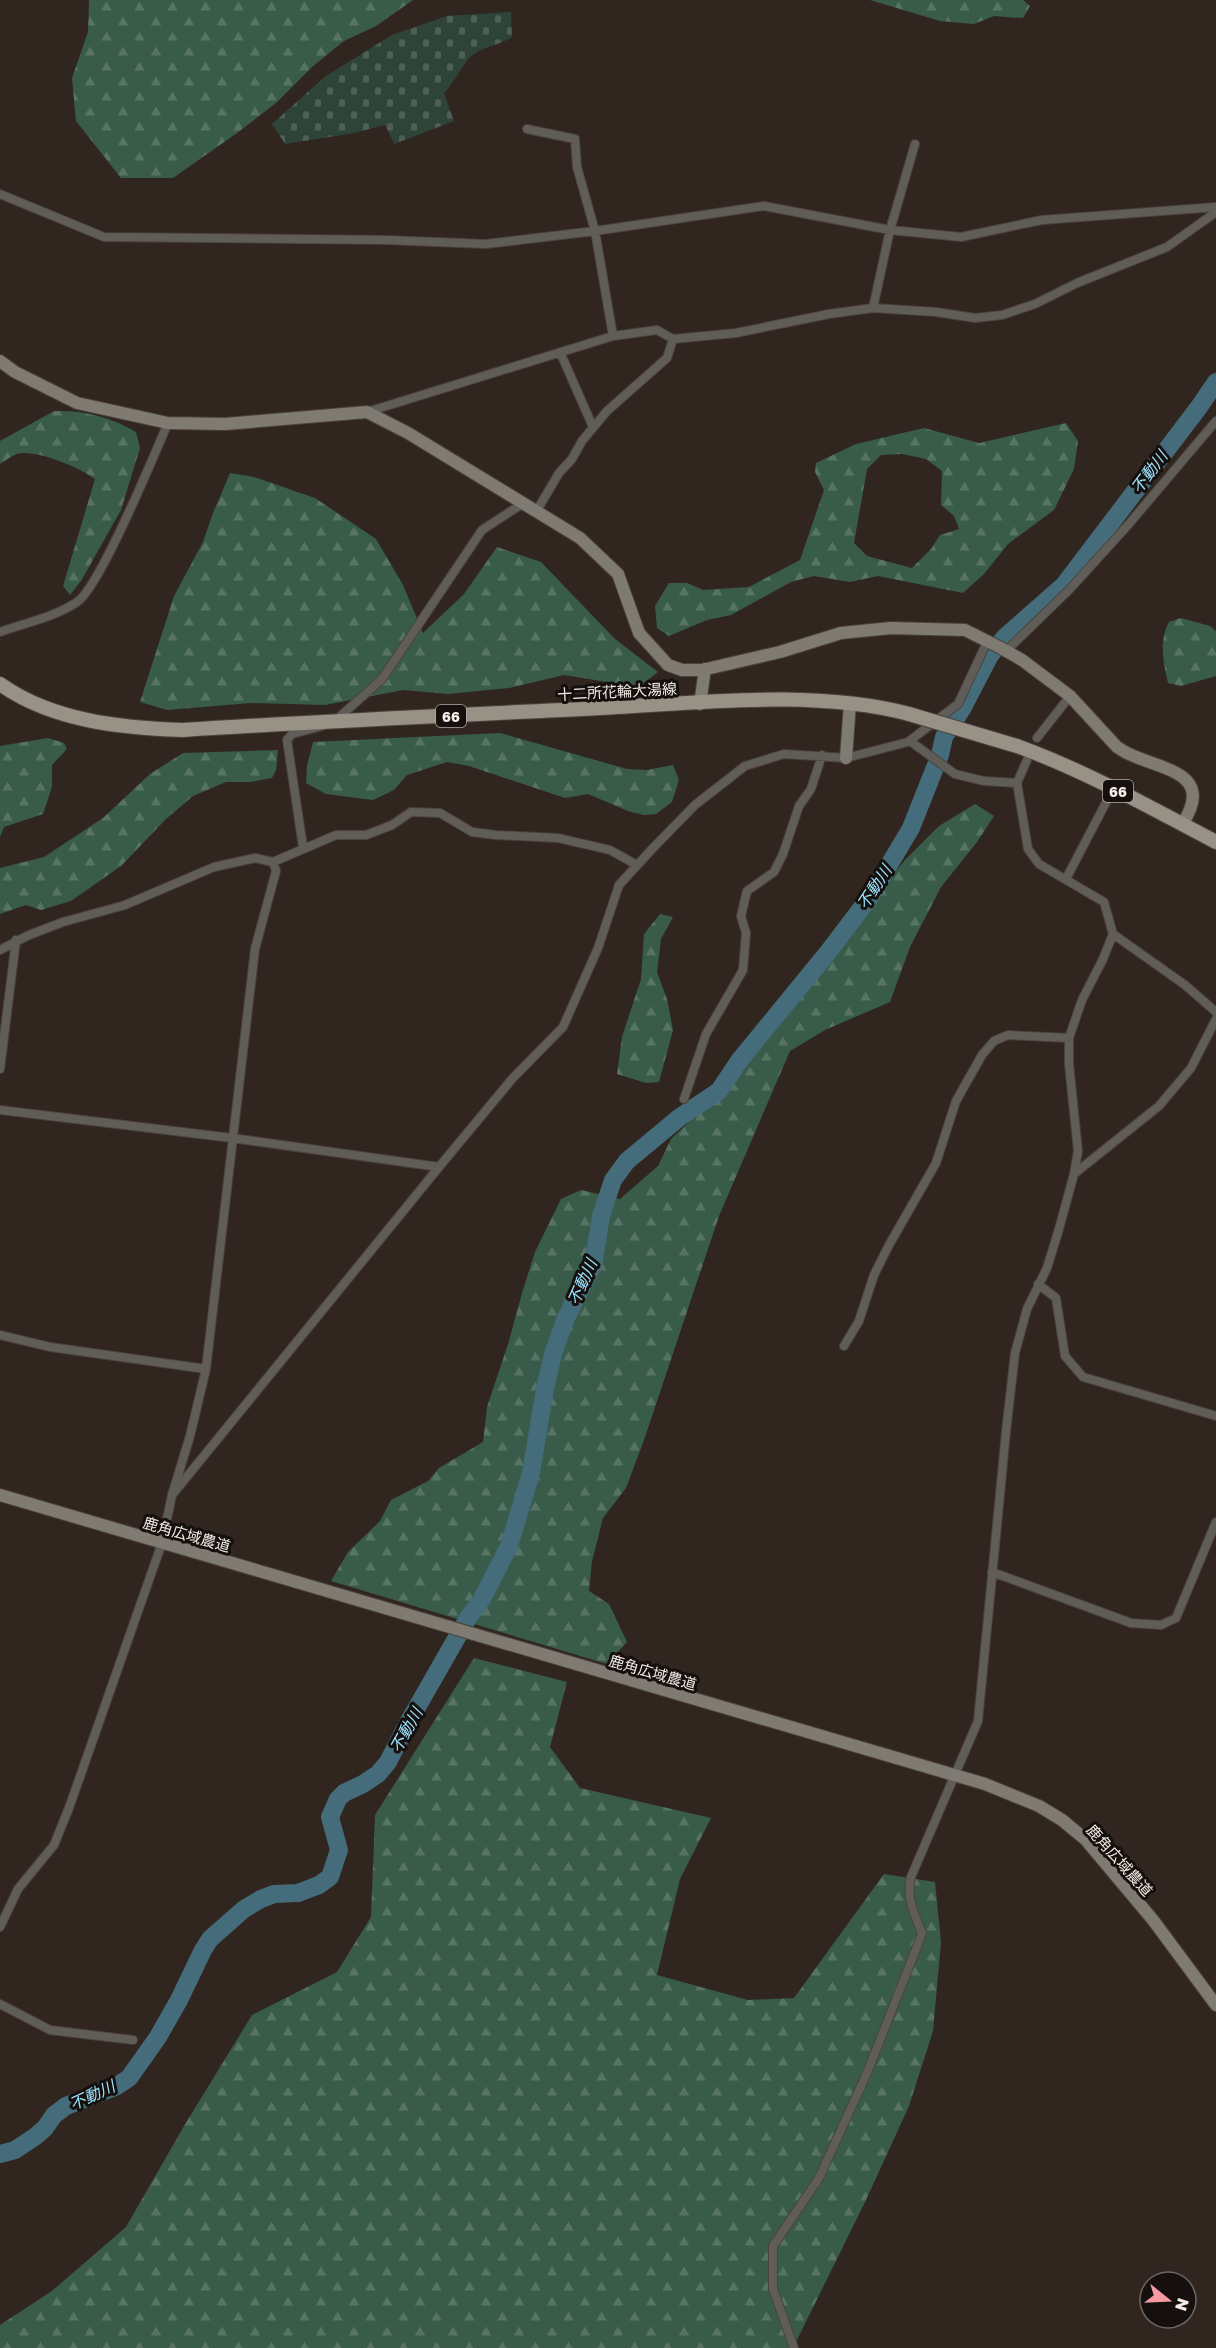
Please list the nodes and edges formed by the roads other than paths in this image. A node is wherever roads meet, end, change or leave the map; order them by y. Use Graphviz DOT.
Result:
graph roads {
  1 [pos="527,129"];
  2 [pos="915,144"];
  3 [pos="0,194"];
  4 [pos="1216,207"];
  5 [pos="1216,212"];
  6 [pos="890,230"];
  7 [pos="595,231"];
  8 [pos="873,308"];
  9 [pos="613,336"];
  10 [pos="674,339"];
  11 [pos="560,352"];
  12 [pos="0,361"];
  13 [pos="367,412"];
  14 [pos="1216,421"];
  15 [pos="168,423"];
  16 [pos="594,428"];
  17 [pos="522,504"];
  18 [pos="536,512"];
  19 [pos="0,632"];
  20 [pos="997,646"];
  21 [pos="705,669"];
  22 [pos="0,684"];
  23 [pos="1070,696"];
  24 [pos="850,703"];
  25 [pos="700,704"];
  26 [pos="333,721"];
  27 [pos="1037,738"];
  28 [pos="910,741"];
  29 [pos="822,755"];
  30 [pos="846,758"];
  31 [pos="1027,760"];
  32 [pos="1017,783"];
  33 [pos="1113,789"];
  34 [pos="1183,823"];
  35 [pos="1216,842"];
  36 [pos="303,847"];
  37 [pos="273,862"];
  38 [pos="637,866"];
  39 [pos="1066,879"];
  40 [pos="1113,933"];
  41 [pos="16,940"];
  42 [pos="0,950"];
  43 [pos="1216,1012"];
  44 [pos="1216,1019"];
  45 [pos="1070,1038"];
  46 [pos="0,1068"];
  47 [pos="684,1099"];
  48 [pos="0,1110"];
  49 [pos="232,1138"];
  50 [pos="439,1167"];
  51 [pos="1074,1174"];
  52 [pos="1038,1284"];
  53 [pos="0,1335"];
  54 [pos="844,1346"];
  55 [pos="206,1369"];
  56 [pos="1216,1416"];
  57 [pos="0,1495"];
  58 [pos="172,1495"];
  59 [pos="1216,1522"];
  60 [pos="162,1543"];
  61 [pos="992,1572"];
  62 [pos="953,1776"];
  63 [pos="0,1927"];
  64 [pos="0,2004"];
  65 [pos="1216,2005"];
  66 [pos="133,2040"];
  67 [pos="794,2348"];
  1 -- 7 [label="street"];
  2 -- 6 [label="street"];
  3 -- 7 [label="street"];
  4 -- 6 [label="street"];
  5 -- 8 [label="street"];
  6 -- 7 [label="street"];
  6 -- 8 [label="street"];
  7 -- 9 [label="street"];
  8 -- 10 [label="street"];
  9 -- 10 [label="street"];
  9 -- 11 [label="street"];
  10 -- 16 [label="street"];
  11 -- 13 [label="street"];
  11 -- 16 [label="street"];
  12 -- 15 [label="street"];
  13 -- 15 [label="street"];
  13 -- 17 [label="street"];
  14 -- 20 [label="street"];
  15 -- 19 [label="street"];
  16 -- 18 [label="street"];
  17 -- 18 [label="street"];
  17 -- 26 [label="street"];
  18 -- 21 [label="street"];
  20 -- 21 [label="street"];
  20 -- 23 [label="street"];
  20 -- 28 [label="street"];
  21 -- 25 [label="street"];
  22 -- 26 [label="main road, 十二所花輪大湯線 / 66"];
  23 -- 27 [label="street"];
  23 -- 34 [label="street"];
  24 -- 25 [label="main road, 十二所花輪大湯線 / 66"];
  24 -- 30 [label="street"];
  24 -- 33 [label="main road, 十二所花輪大湯線 / 66, bridge"];
  25 -- 26 [label="main road, 十二所花輪大湯線 / 66"];
  26 -- 36 [label="street"];
  28 -- 30 [label="street"];
  28 -- 32 [label="street"];
  29 -- 30 [label="street"];
  29 -- 38 [label="street"];
  29 -- 47 [label="street"];
  31 -- 32 [label="street"];
  32 -- 39 [label="street"];
  33 -- 34 [label="main road, 十二所花輪大湯線 / 66"];
  33 -- 39 [label="street"];
  34 -- 35 [label="main road, 十二所花輪大湯線 / 66"];
  36 -- 37 [label="street"];
  36 -- 38 [label="street"];
  37 -- 41 [label="street"];
  37 -- 49 [label="street"];
  38 -- 50 [label="street"];
  39 -- 40 [label="street"];
  40 -- 43 [label="street"];
  40 -- 45 [label="street"];
  41 -- 42 [label="street"];
  41 -- 46 [label="street"];
  44 -- 51 [label="street"];
  45 -- 51 [label="street"];
  45 -- 54 [label="street"];
  48 -- 49 [label="street"];
  49 -- 50 [label="street"];
  49 -- 55 [label="street"];
  50 -- 58 [label="street"];
  51 -- 52 [label="street"];
  52 -- 56 [label="street"];
  52 -- 61 [label="street"];
  53 -- 55 [label="street"];
  55 -- 58 [label="street"];
  57 -- 60 [label="street, 鹿角広域農道"];
  58 -- 60 [label="street"];
  59 -- 61 [label="street"];
  60 -- 62 [label="street, 鹿角広域農道"];
  60 -- 63 [label="street"];
  61 -- 62 [label="street"];
  62 -- 65 [label="street, 鹿角広域農道"];
  62 -- 67 [label="street"];
  64 -- 66 [label="street"];
}
